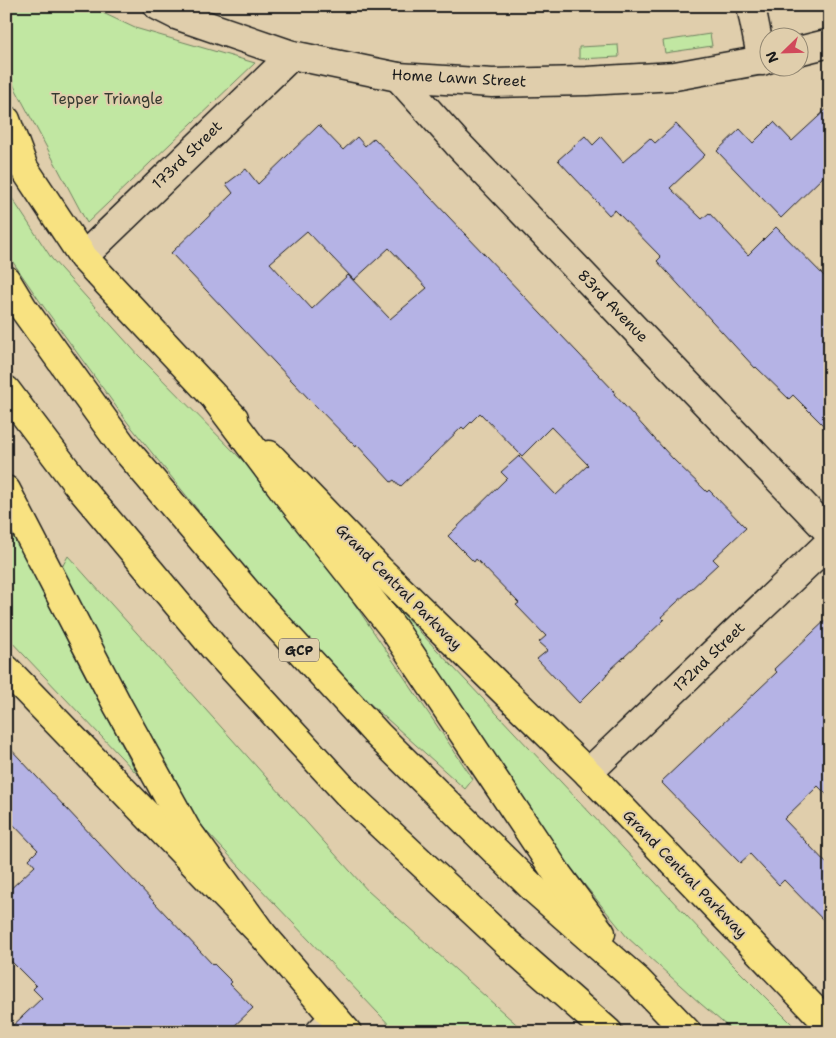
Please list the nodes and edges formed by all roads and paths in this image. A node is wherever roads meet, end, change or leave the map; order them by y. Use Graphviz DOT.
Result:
graph roads {
  1 [pos="158,6"];
  2 [pos="751,6"];
  3 [pos="758,33"];
  4 [pos="829,44"];
  5 [pos="808,49"];
  6 [pos="292,55"];
  7 [pos="758,61"];
  8 [pos="398,77"];
  9 [pos="6,120"];
  10 [pos="83,257"];
  11 [pos="6,280"];
  12 [pos="6,390"];
  13 [pos="217,402"];
  14 [pos="6,490"];
  15 [pos="830,533"];
  16 [pos="830,542"];
  17 [pos="6,669"];
  18 [pos="588,773"];
  19 [pos="262,934"];
  20 [pos="637,980"];
  21 [pos="830,1026"];
  22 [pos="334,1027"];
  23 [pos="608,1032"];
  24 [pos="687,1032"];
  1 -- 6 [label="street, Home Lawn Street"];
  2 -- 3 [label="street"];
  4 -- 5 [label="street"];
  6 -- 8 [label="street, Home Lawn Street"];
  6 -- 10 [label="street, 173rd Street"];
  7 -- 8 [label="street, Home Lawn Street"];
  8 -- 15 [label="street, 83rd Avenue"];
  9 -- 10 [label="main road, Grand Central Parkway"];
  10 -- 13 [label="main road, Grand Central Parkway"];
  11 -- 20 [label="main road, GCP"];
  12 -- 23 [label="main road"];
  13 -- 18 [label="main road, Grand Central Parkway"];
  13 -- 20 [label="main road"];
  14 -- 19 [label="main road"];
  16 -- 18 [label="street, 172nd Street"];
  17 -- 19 [label="main road"];
  18 -- 21 [label="main road, Grand Central Parkway"];
  19 -- 22 [label="main road"];
  20 -- 24 [label="main road, GCP"];
}
